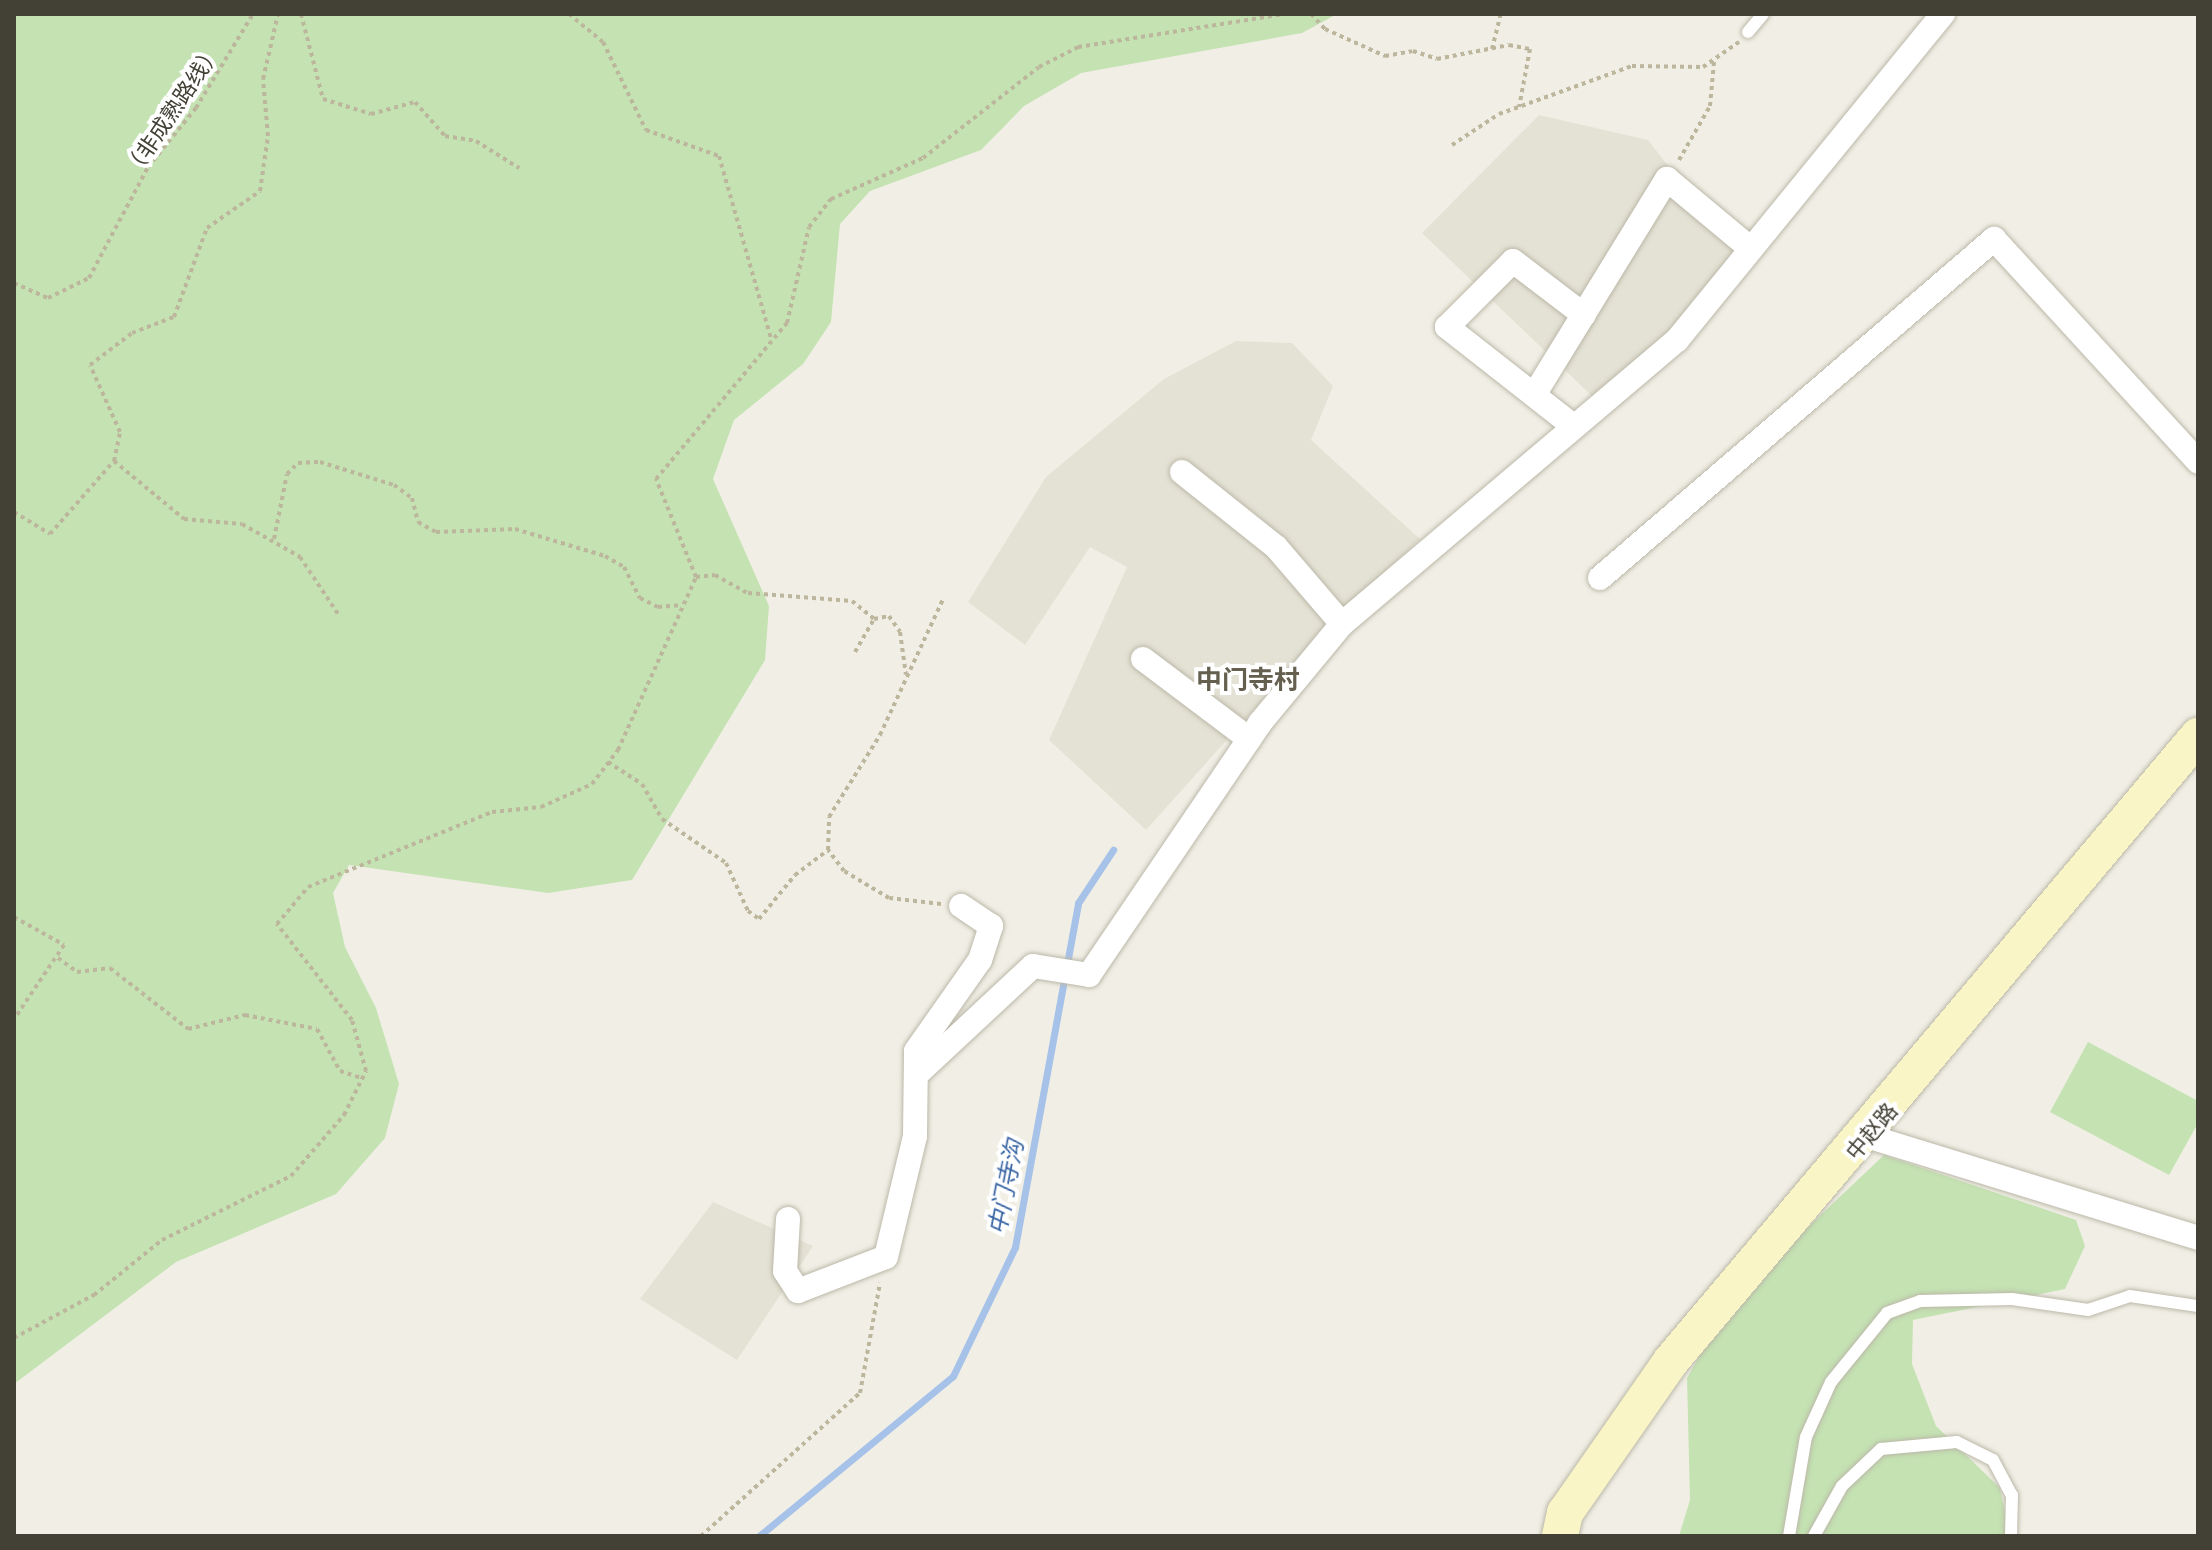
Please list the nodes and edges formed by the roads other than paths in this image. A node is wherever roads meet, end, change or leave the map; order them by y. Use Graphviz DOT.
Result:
graph roads {
  1 [pos="1763,14"];
  2 [pos="1943,14"];
  3 [pos="1748,32"];
  4 [pos="1751,249"];
  5 [pos="1584,315"];
  6 [pos="1534,395"];
  7 [pos="1572,425"];
  8 [pos="2198,462"];
  9 [pos="1182,472"];
  10 [pos="1600,578"];
  11 [pos="1342,624"];
  12 [pos="1143,659"];
  13 [pos="2198,736"];
  14 [pos="1249,739"];
  15 [pos="961,906"];
  16 [pos="916,1075"];
  17 [pos="1867,1136"];
  18 [pos="788,1219"];
  19 [pos="2198,1238"];
  20 [pos="2198,1306"];
  21 [pos="1560,1536"];
  22 [pos="1789,1536"];
  23 [pos="1814,1536"];
  24 [pos="2011,1536"];
  1 -- 3 [label="lane"];
  2 -- 4 [label="street"];
  4 -- 5 [label="street"];
  4 -- 7 [label="street"];
  5 -- 6 [label="street"];
  5 -- 6 [label="street"];
  6 -- 7 [label="street"];
  7 -- 11 [label="street"];
  8 -- 10 [label="street"];
  9 -- 11 [label="street"];
  11 -- 14 [label="street"];
  12 -- 14 [label="street"];
  13 -- 17 [label="street, 中赵路"];
  14 -- 16 [label="street"];
  15 -- 16 [label="street"];
  16 -- 18 [label="street"];
  17 -- 19 [label="street"];
  17 -- 21 [label="street, 中赵路"];
  20 -- 22 [label="lane"];
  23 -- 24 [label="lane"];
}
